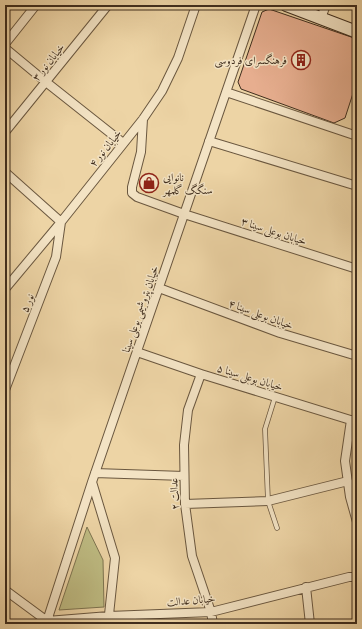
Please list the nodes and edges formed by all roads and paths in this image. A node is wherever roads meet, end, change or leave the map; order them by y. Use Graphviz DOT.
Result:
graph roads {
  1 [pos="36,5"];
  2 [pos="108,5"];
  3 [pos="196,5"];
  4 [pos="256,5"];
  5 [pos="286,5"];
  6 [pos="326,5"];
  7 [pos="321,18"];
  8 [pos="357,32"];
  9 [pos="5,44"];
  10 [pos="5,48"];
  11 [pos="46,82"];
  12 [pos="226,92"];
  13 [pos="143,119"];
  14 [pos="5,132"];
  15 [pos="357,136"];
  16 [pos="209,141"];
  17 [pos="123,143"];
  18 [pos="5,172"];
  19 [pos="357,186"];
  20 [pos="184,214"];
  21 [pos="61,222"];
  22 [pos="357,269"];
  23 [pos="159,288"];
  24 [pos="5,289"];
  25 [pos="137,352"];
  26 [pos="357,356"];
  27 [pos="202,374"];
  28 [pos="5,390"];
  29 [pos="275,396"];
  30 [pos="354,421"];
  31 [pos="96,473"];
  32 [pos="184,476"];
  33 [pos="348,481"];
  34 [pos="92,482"];
  35 [pos="268,501"];
  36 [pos="185,504"];
  37 [pos="357,522"];
  38 [pos="277,528"];
  39 [pos="357,577"];
  40 [pos="306,587"];
  41 [pos="5,590"];
  42 [pos="211,612"];
  43 [pos="109,620"];
  44 [pos="46,622"];
  45 [pos="214,624"];
  46 [pos="310,624"];
  1 -- 9 [label="street"];
  2 -- 11 [label="street, خیابان نور ۳"];
  3 -- 13 [label="street, خیابان نور ۴"];
  4 -- 12 [label="street, خیابان پتروشیمی بوعلی سینا"];
  5 -- 7 [label="street"];
  6 -- 7 [label="street"];
  7 -- 8 [label="street"];
  10 -- 11 [label="street"];
  11 -- 14 [label="street, خیابان نور ۳"];
  11 -- 17 [label="street"];
  12 -- 15 [label="street"];
  12 -- 16 [label="street, خیابان پتروشیمی بوعلی سینا"];
  13 -- 17 [label="street, خیابان نور ۴"];
  13 -- 20 [label="street, خیابان بوعلی سینا ۳"];
  16 -- 19 [label="street"];
  16 -- 20 [label="street, خیابان پتروشیمی بوعلی سینا"];
  17 -- 21 [label="street, خیابان نور ۴"];
  18 -- 21 [label="street"];
  20 -- 22 [label="street, خیابان بوعلی سینا ۳"];
  20 -- 23 [label="street, خیابان پتروشیمی بوعلی سینا"];
  21 -- 24 [label="street, خیابان نور ۴"];
  21 -- 28 [label="street, نور ۵"];
  23 -- 25 [label="street, خیابان پتروشیمی بوعلی سینا"];
  23 -- 26 [label="street, خیابان بوعلی سینا ۴"];
  25 -- 27 [label="street, خیابان بوعلی سینا ۵"];
  25 -- 31 [label="street, خیابان پتروشیمی بوعلی سینا"];
  27 -- 29 [label="street, خیابان بوعلی سینا ۵"];
  27 -- 32 [label="street, عدالت ۲"];
  29 -- 30 [label="street, خیابان بوعلی سینا ۵"];
  29 -- 35 [label="lane"];
  30 -- 33 [label="street"];
  31 -- 32 [label="street"];
  31 -- 34 [label="street, خیابان پتروشیمی بوعلی سینا"];
  32 -- 36 [label="street, عدالت ۲"];
  33 -- 35 [label="street"];
  33 -- 37 [label="street"];
  34 -- 43 [label="street"];
  34 -- 44 [label="street, خیابان پتروشیمی بوعلی سینا"];
  35 -- 36 [label="street"];
  35 -- 38 [label="lane"];
  36 -- 42 [label="street, عدالت ۲"];
  39 -- 40 [label="street, خیابان عدالت"];
  40 -- 42 [label="street, خیابان عدالت"];
  40 -- 46 [label="street"];
  41 -- 44 [label="street"];
  42 -- 43 [label="street, خیابان عدالت"];
  42 -- 45 [label="street, عدالت ۲"];
  43 -- 44 [label="street, خیابان عدالت"];
}
